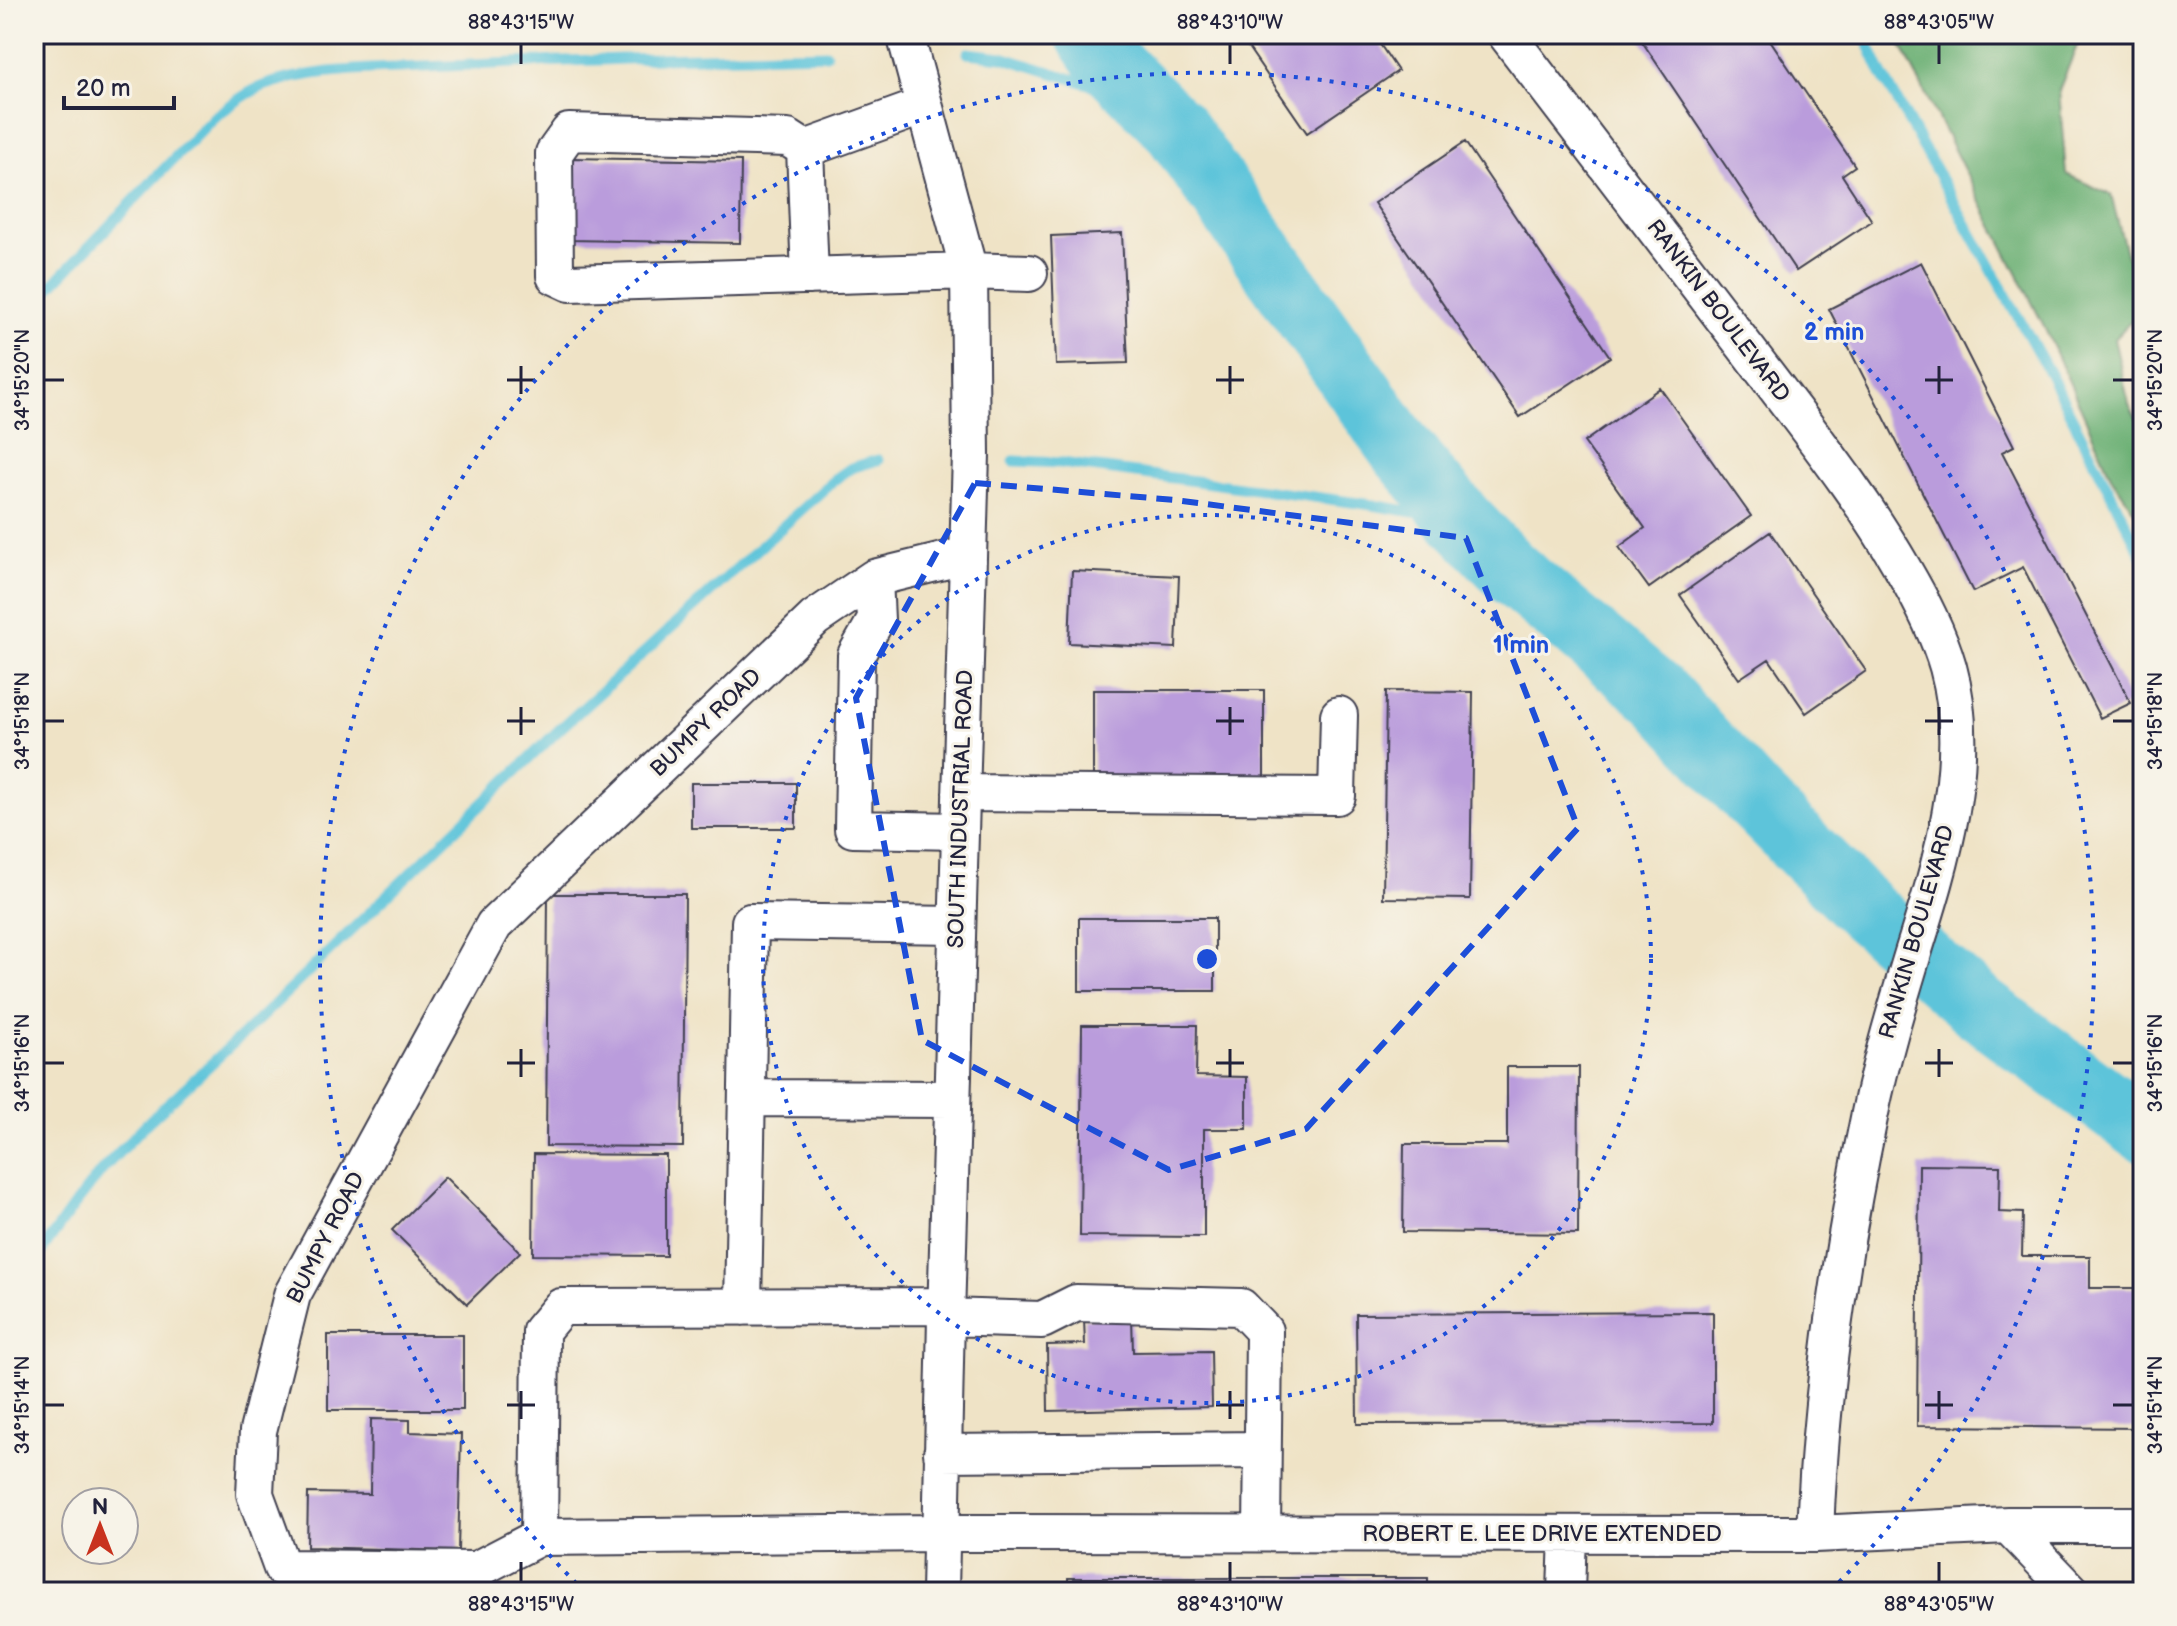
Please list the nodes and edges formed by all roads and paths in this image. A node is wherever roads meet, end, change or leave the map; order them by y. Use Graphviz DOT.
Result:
graph roads {
  1 [pos="905,34"];
  2 [pos="1506,34"];
  3 [pos="924,106"];
  4 [pos="805,149"];
  5 [pos="969,271"];
  6 [pos="1029,273"];
  7 [pos="810,276"];
  8 [pos="968,555"];
  9 [pos="874,578"];
  10 [pos="1339,715"];
  11 [pos="961,793"];
  12 [pos="960,831"];
  13 [pos="957,925"];
  14 [pos="747,1098"];
  15 [pos="952,1099"];
  16 [pos="743,1307"];
  17 [pos="946,1312"];
  18 [pos="1262,1450"];
  19 [pos="942,1453"];
  20 [pos="2008,1525"];
  21 [pos="2143,1525"];
  22 [pos="941,1533"];
  23 [pos="1262,1533"];
  24 [pos="1568,1534"];
  25 [pos="1815,1534"];
  26 [pos="539,1537"];
  27 [pos="940,1592"];
  28 [pos="1566,1592"];
  29 [pos="2072,1592"];
  1 -- 3 [label="street, SOUTH INDUSTRIAL ROAD"];
  2 -- 25 [label="street, RANKIN BOULEVARD"];
  3 -- 4 [label="street"];
  3 -- 5 [label="street, SOUTH INDUSTRIAL ROAD"];
  4 -- 7 [label="street"];
  4 -- 7 [label="street"];
  5 -- 6 [label="street"];
  5 -- 7 [label="street"];
  5 -- 8 [label="street, SOUTH INDUSTRIAL ROAD"];
  8 -- 9 [label="street, BUMPY ROAD"];
  8 -- 11 [label="street, SOUTH INDUSTRIAL ROAD"];
  9 -- 12 [label="street"];
  9 -- 26 [label="street, BUMPY ROAD"];
  10 -- 11 [label="street"];
  11 -- 12 [label="street, SOUTH INDUSTRIAL ROAD"];
  12 -- 13 [label="street, SOUTH INDUSTRIAL ROAD"];
  13 -- 14 [label="street"];
  13 -- 15 [label="street, SOUTH INDUSTRIAL ROAD"];
  14 -- 15 [label="street"];
  14 -- 16 [label="street"];
  15 -- 17 [label="street, SOUTH INDUSTRIAL ROAD"];
  16 -- 17 [label="street"];
  16 -- 26 [label="street"];
  17 -- 18 [label="street"];
  17 -- 19 [label="street, SOUTH INDUSTRIAL ROAD"];
  18 -- 19 [label="street"];
  18 -- 23 [label="street"];
  19 -- 22 [label="street, SOUTH INDUSTRIAL ROAD"];
  20 -- 21 [label="street, ROBERT E. LEE DRIVE EXTENDED"];
  20 -- 25 [label="street, ROBERT E. LEE DRIVE EXTENDED"];
  20 -- 29 [label="street"];
  22 -- 23 [label="street, ROBERT E. LEE DRIVE EXTENDED"];
  22 -- 26 [label="street, BUMPY ROAD"];
  22 -- 27 [label="street, SOUTH INDUSTRIAL ROAD"];
  23 -- 24 [label="street, ROBERT E. LEE DRIVE EXTENDED"];
  24 -- 25 [label="street, ROBERT E. LEE DRIVE EXTENDED"];
  24 -- 28 [label="street"];
}
